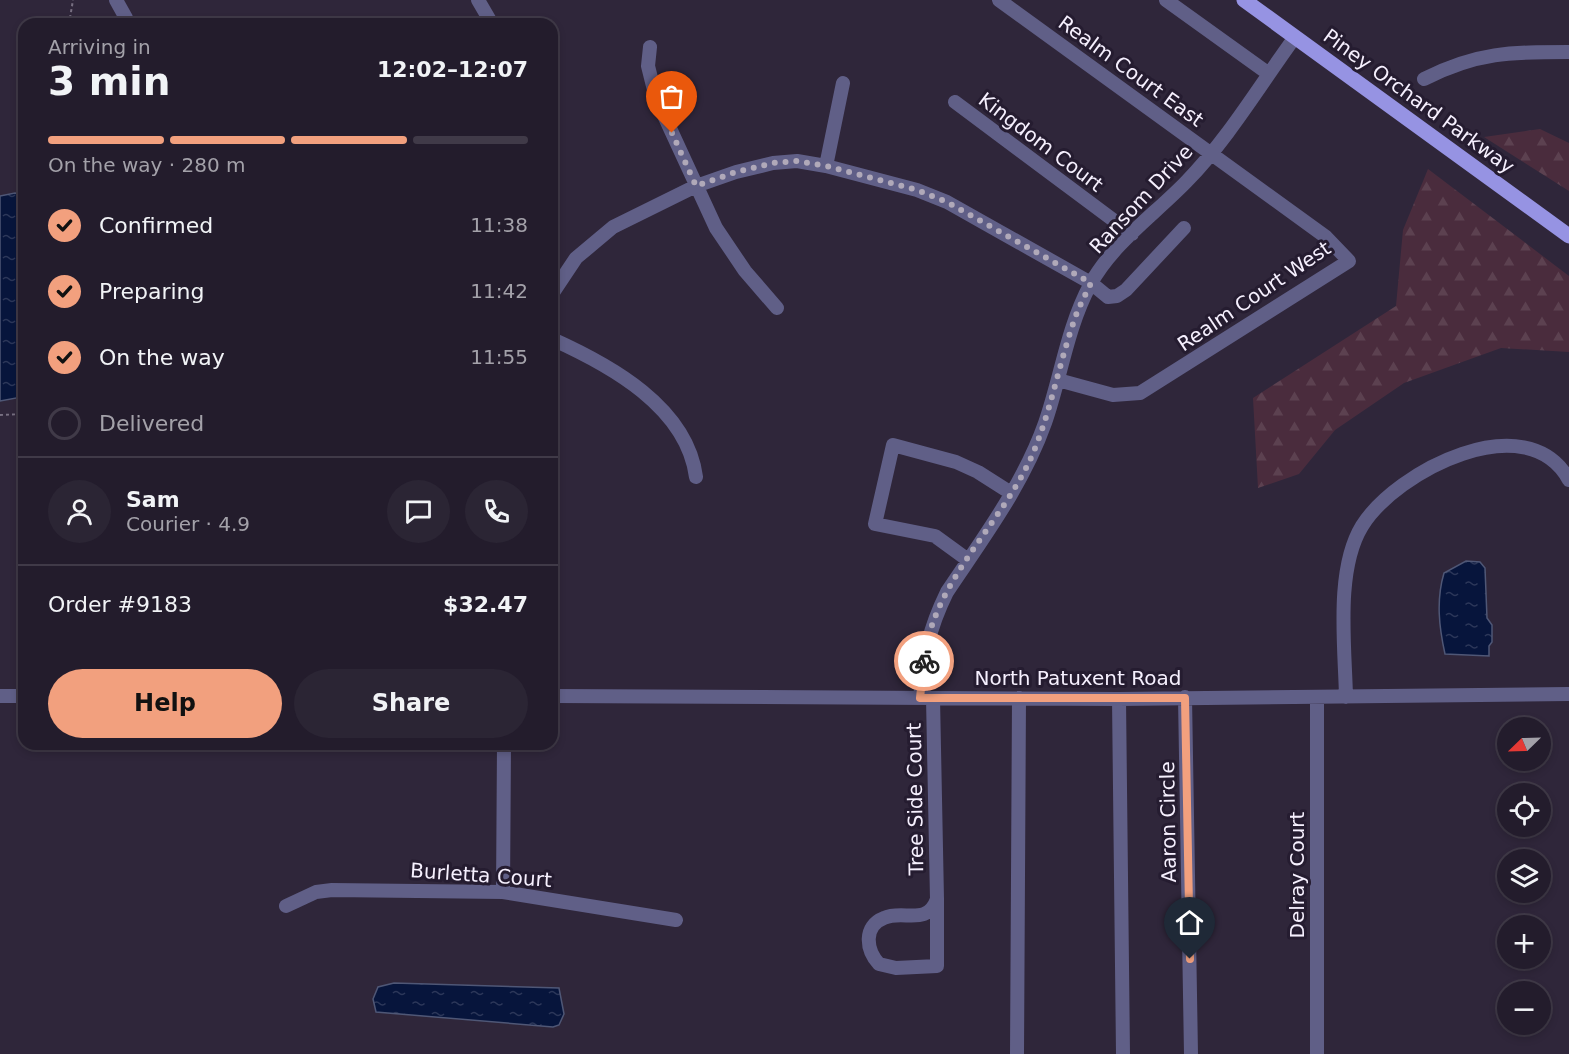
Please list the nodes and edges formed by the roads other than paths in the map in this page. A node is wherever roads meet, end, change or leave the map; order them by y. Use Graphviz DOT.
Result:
graph roads {
  1 [pos="116,0"];
  2 [pos="478,0"];
  3 [pos="999,0"];
  4 [pos="1166,0"];
  5 [pos="1244,0"];
  6 [pos="126,18"];
  7 [pos="489,18"];
  8 [pos="1295,37"];
  9 [pos="650,47"];
  10 [pos="1569,52"];
  11 [pos="1269,74"];
  12 [pos="1424,79"];
  13 [pos="843,83"];
  14 [pos="955,102"];
  15 [pos="1211,153"];
  16 [pos="826,166"];
  17 [pos="696,186"];
  18 [pos="1184,228"];
  19 [pos="1132,234"];
  20 [pos="1569,236"];
  21 [pos="1091,283"];
  22 [pos="558,285"];
  23 [pos="777,308"];
  24 [pos="558,342"];
  25 [pos="1058,380"];
  26 [pos="696,477"];
  27 [pos="1569,480"];
  28 [pos="1011,494"];
  29 [pos="968,560"];
  30 [pos="1569,694"];
  31 [pos="0,696"];
  32 [pos="18,696"];
  33 [pos="558,696"];
  34 [pos="1317,697"];
  35 [pos="1346,697"];
  36 [pos="927,698"];
  37 [pos="1019,698"];
  38 [pos="1185,698"];
  39 [pos="1119,699"];
  40 [pos="504,750"];
  41 [pos="503,892"];
  42 [pos="937,899"];
  43 [pos="286,906"];
  44 [pos="676,920"];
  45 [pos="1017,1054"];
  46 [pos="1123,1054"];
  47 [pos="1191,1054"];
  48 [pos="1317,1054"];
  1 -- 6 [label="street"];
  2 -- 7 [label="street"];
  3 -- 15 [label="street, Realm Court East"];
  4 -- 11 [label="street"];
  5 -- 8 [label="main road, Piney Orchard Parkway"];
  8 -- 11 [label="street, Ransom Drive"];
  8 -- 20 [label="main road, Piney Orchard Parkway"];
  9 -- 17 [label="street"];
  10 -- 12 [label="street"];
  11 -- 15 [label="street, Ransom Drive"];
  13 -- 16 [label="street"];
  14 -- 19 [label="street, Kingdom Court"];
  15 -- 19 [label="street, Ransom Drive"];
  15 -- 25 [label="street, Realm Court West"];
  16 -- 17 [label="street"];
  16 -- 21 [label="street"];
  17 -- 22 [label="street"];
  17 -- 23 [label="street"];
  18 -- 21 [label="street"];
  19 -- 21 [label="street, Ransom Drive"];
  21 -- 25 [label="street, Ransom Drive"];
  24 -- 26 [label="street"];
  25 -- 28 [label="street, Ransom Drive"];
  27 -- 35 [label="street"];
  28 -- 29 [label="street, Ransom Drive"];
  28 -- 29 [label="street"];
  29 -- 36 [label="street, Ransom Drive"];
  30 -- 35 [label="street, North Patuxent Road"];
  31 -- 32 [label="street"];
  33 -- 36 [label="street, North Patuxent Road"];
  34 -- 35 [label="street, North Patuxent Road"];
  34 -- 38 [label="street, North Patuxent Road"];
  34 -- 48 [label="street, Delray Court"];
  36 -- 37 [label="street, North Patuxent Road"];
  36 -- 42 [label="street, Tree Side Court"];
  37 -- 39 [label="street, North Patuxent Road"];
  37 -- 45 [label="street"];
  38 -- 39 [label="street, North Patuxent Road"];
  38 -- 47 [label="street, Aaron Circle"];
  39 -- 46 [label="street"];
  40 -- 41 [label="street"];
  41 -- 43 [label="street, Burletta Court"];
  41 -- 44 [label="street, Burletta Court"];
  42 -- 42 [label="street, Tree Side Court"];
}
